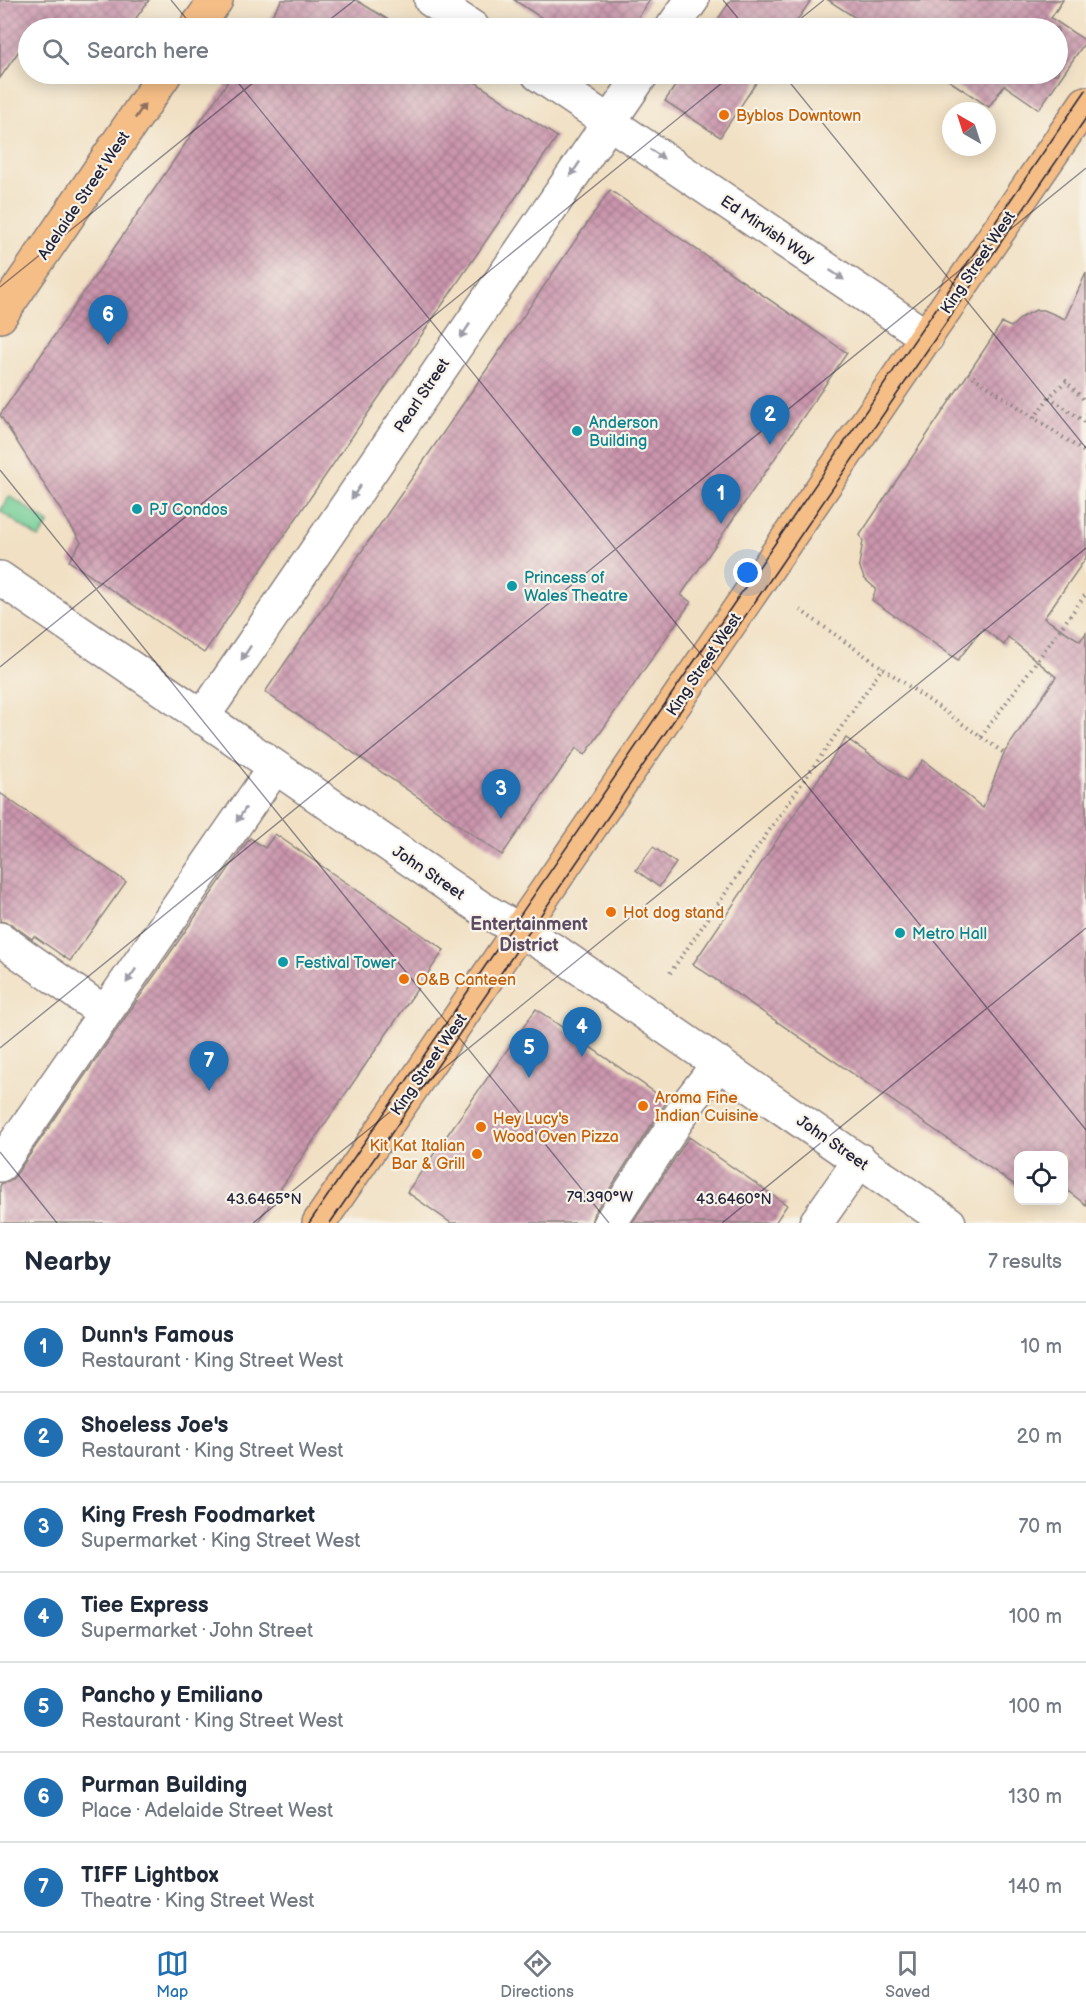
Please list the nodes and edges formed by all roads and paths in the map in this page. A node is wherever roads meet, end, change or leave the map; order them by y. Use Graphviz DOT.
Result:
graph roads {
  1 [pos="216,0"];
  2 [pos="431,0"];
  3 [pos="692,0"];
  4 [pos="203,18"];
  5 [pos="458,18"];
  6 [pos="679,18"];
  7 [pos="158,84"];
  8 [pos="553,84"];
  9 [pos="635,84"];
  10 [pos="1086,104"];
  11 [pos="609,122"];
  12 [pos="0,316"];
  13 [pos="927,337"];
  14 [pos="968,373"];
  15 [pos="1049,397"];
  16 [pos="1086,402"];
  17 [pos="1034,418"];
  18 [pos="1086,423"];
  19 [pos="1086,453"];
  20 [pos="0,578"];
  21 [pos="1086,594"];
  22 [pos="800,610"];
  23 [pos="883,667"];
  24 [pos="202,718"];
  25 [pos="981,737"];
  26 [pos="1004,753"];
  27 [pos="275,767"];
  28 [pos="519,932"];
  29 [pos="0,939"];
  30 [pos="670,973"];
  31 [pos="105,1013"];
  32 [pos="719,1063"];
  33 [pos="860,1160"];
  34 [pos="0,1165"];
  35 [pos="319,1223"];
  36 [pos="610,1223"];
  37 [pos="816,1223"];
  38 [pos="950,1223"];
  1 -- 4 [label="main road"];
  2 -- 5 [label="street"];
  3 -- 6 [label="street"];
  12 -- 7 [label="main road, Adelaide Street West, one-way"];
  8 -- 11 [label="street, Ed Mirvish Way"];
  9 -- 11 [label="street, Pearl Street"];
  10 -- 13 [label="main road, King Street West"];
  11 -- 13 [label="street, Ed Mirvish Way, one-way"];
  11 -- 24 [label="street, Pearl Street, one-way"];
  13 -- 28 [label="main road, King Street West"];
  14 -- 17 [label="path"];
  15 -- 16 [label="path"];
  15 -- 17 [label="path"];
  15 -- 18 [label="path"];
  17 -- 19 [label="path"];
  20 -- 24 [label="street, John Street"];
  21 -- 25 [label="path"];
  22 -- 23 [label="path"];
  23 -- 25 [label="path"];
  23 -- 30 [label="path"];
  24 -- 27 [label="street, John Street"];
  25 -- 26 [label="path"];
  27 -- 28 [label="street, John Street"];
  27 -- 31 [label="street, one-way"];
  28 -- 32 [label="street, John Street"];
  28 -- 35 [label="main road, King Street West"];
  29 -- 31 [label="street"];
  31 -- 34 [label="street"];
  32 -- 33 [label="street, John Street"];
  32 -- 36 [label="street"];
  33 -- 37 [label="street"];
  33 -- 38 [label="street, John Street"];
}
